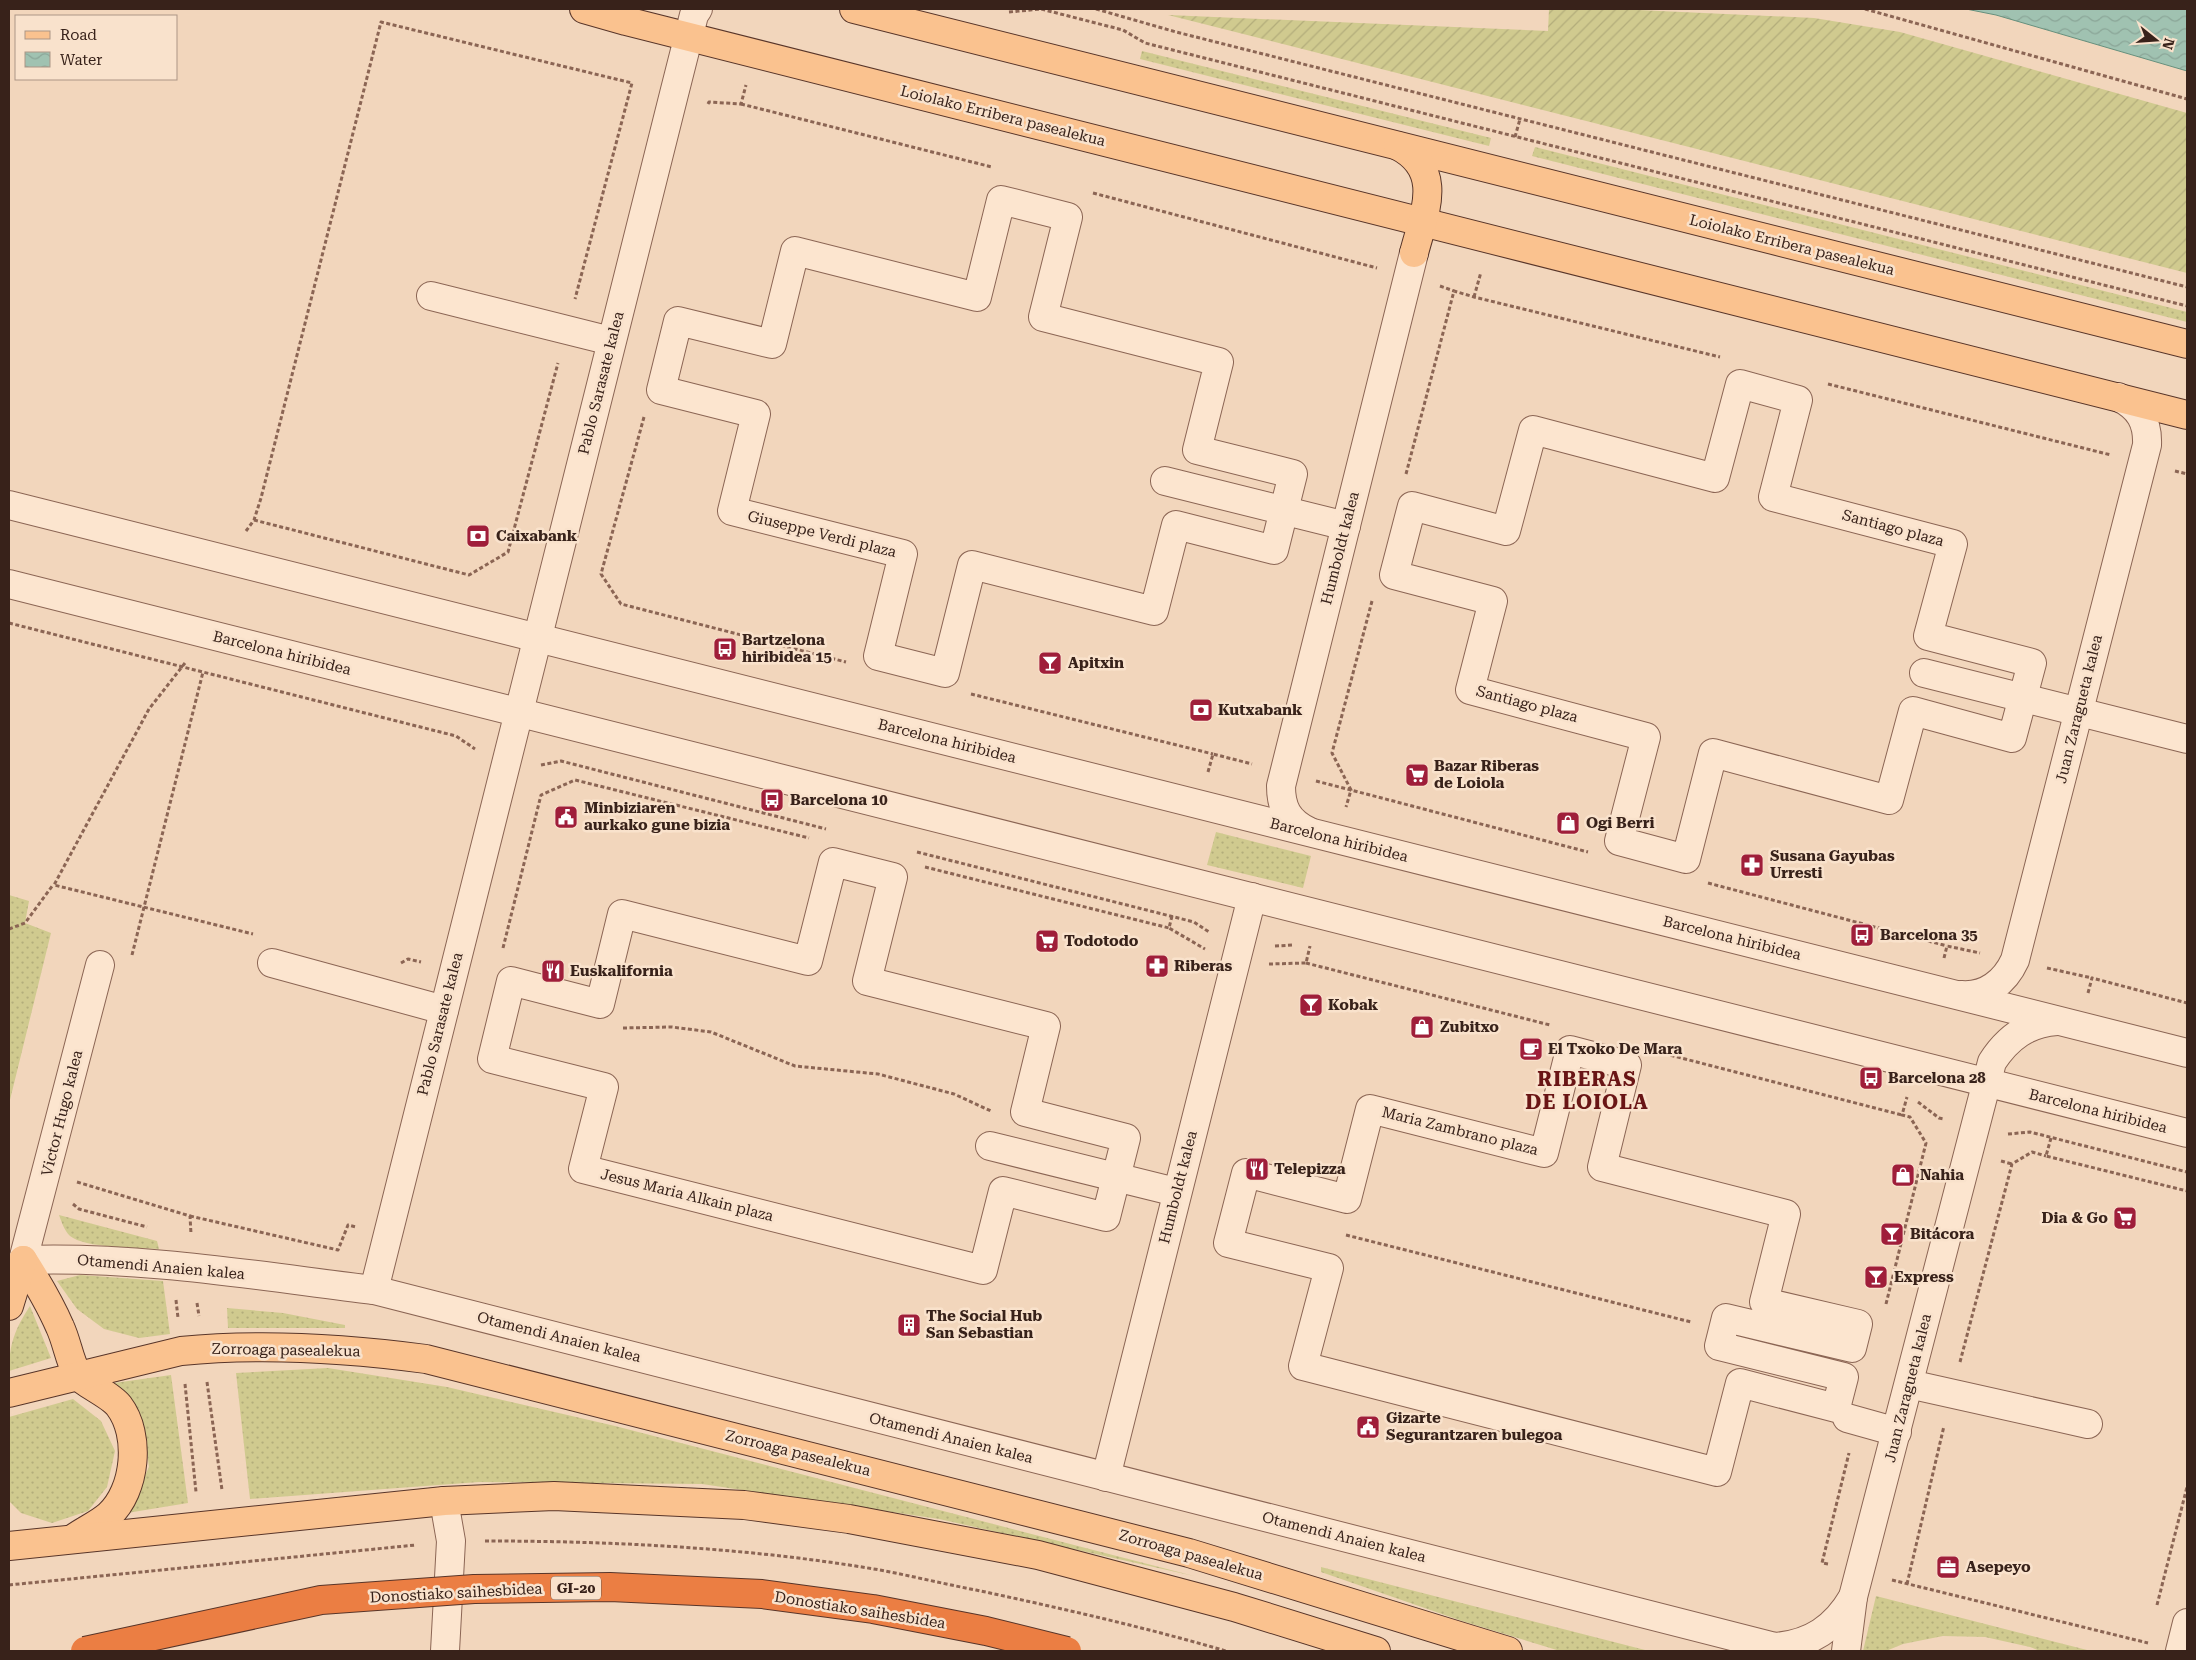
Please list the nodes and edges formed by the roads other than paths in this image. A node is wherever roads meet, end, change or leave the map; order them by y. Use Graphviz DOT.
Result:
graph roads {
  1 [pos="584,9"];
  2 [pos="698,9"];
  3 [pos="854,9"];
  4 [pos="688,37"];
  5 [pos="1396,145"];
  6 [pos="1422,222"];
  7 [pos="1453,230"];
  8 [pos="1411,265"];
  9 [pos="431,296"];
  10 [pos="611,341"];
  11 [pos="2187,344"];
  12 [pos="2118,397"];
  13 [pos="2187,415"];
  14 [pos="1165,481"];
  15 [pos="9,505"];
  16 [pos="1284,511"];
  17 [pos="1346,526"];
  18 [pos="9,584"];
  19 [pos="548,593"];
  20 [pos="492,626"];
  21 [pos="536,638"];
  22 [pos="1924,673"];
  23 [pos="527,676"];
  24 [pos="2022,698"];
  25 [pos="472,701"];
  26 [pos="518,712"];
  27 [pos="2078,712"];
  28 [pos="554,722"];
  29 [pos="2187,739"];
  30 [pos="506,758"];
  31 [pos="1309,832"];
  32 [pos="1252,897"];
  33 [pos="272,963"];
  34 [pos="100,965"];
  35 [pos="1957,995"];
  36 [pos="444,1010"];
  37 [pos="2061,1021"];
  38 [pos="2187,1053"];
  39 [pos="1943,1072"];
  40 [pos="1986,1083"];
  41 [pos="1975,1127"];
  42 [pos="2187,1133"];
  43 [pos="990,1146"];
  44 [pos="1116,1177"];
  45 [pos="1176,1192"];
  46 [pos="1786,1214"];
  47 [pos="23,1260"];
  48 [pos="374,1290"];
  49 [pos="9,1306"];
  50 [pos="78,1376"];
  51 [pos="1909,1384"];
  52 [pos="9,1392"];
  53 [pos="1847,1418"];
  54 [pos="2088,1424"];
  55 [pos="1897,1432"];
  56 [pos="1106,1477"];
  57 [pos="444,1501"];
  58 [pos="9,1525"];
  59 [pos="63,1540"];
  60 [pos="9,1546"];
  61 [pos="1853,1597"];
  62 [pos="2187,1623"];
  63 [pos="2168,1648"];
  64 [pos="85,1651"];
  65 [pos="445,1651"];
  66 [pos="1067,1651"];
  67 [pos="1376,1651"];
  68 [pos="1508,1651"];
  69 [pos="1846,1651"];
  1 -- 4 [label="main road, Loiolako Erribera pasealekua"];
  2 -- 4 [label="street, Pablo Sarasate kalea"];
  3 -- 5 [label="main road, Loiolako Erribera pasealekua"];
  4 -- 6 [label="main road, Loiolako Erribera pasealekua"];
  4 -- 10 [label="street, Pablo Sarasate kalea"];
  5 -- 6 [label="main road, Loiolako Erribera pasealekua"];
  5 -- 11 [label="main road, Loiolako Erribera pasealekua"];
  6 -- 7 [label="main road, Loiolako Erribera pasealekua"];
  6 -- 8 [label="main road, Loiolako Erribera pasealekua"];
  7 -- 8 [label="main road, Loiolako Erribera pasealekua"];
  7 -- 12 [label="main road, Loiolako Erribera pasealekua"];
  8 -- 17 [label="street, Humboldt kalea"];
  9 -- 10 [label="street"];
  10 -- 19 [label="street, Pablo Sarasate kalea"];
  12 -- 13 [label="main road, Loiolako Erribera pasealekua"];
  12 -- 27 [label="street, Juan Zaragueta kalea"];
  14 -- 16 [label="street"];
  15 -- 20 [label="street, Barcelona hiribidea"];
  16 -- 16 [label="street, Giuseppe Verdi plaza"];
  16 -- 17 [label="street"];
  17 -- 31 [label="street, Humboldt kalea"];
  18 -- 25 [label="street, Barcelona hiribidea"];
  19 -- 20 [label="street, Barcelona hiribidea"];
  19 -- 21 [label="street, Pablo Sarasate kalea"];
  20 -- 21 [label="street, Barcelona hiribidea"];
  21 -- 23 [label="street, Pablo Sarasate kalea"];
  21 -- 31 [label="street, Barcelona hiribidea"];
  22 -- 24 [label="street"];
  23 -- 26 [label="street, Pablo Sarasate kalea"];
  23 -- 28 [label="street, Barcelona hiribidea"];
  24 -- 24 [label="street, Santiago plaza"];
  24 -- 27 [label="street"];
  25 -- 26 [label="street, Barcelona hiribidea"];
  25 -- 30 [label="street, Pablo Sarasate kalea"];
  26 -- 28 [label="street, Barcelona hiribidea"];
  26 -- 30 [label="street, Pablo Sarasate kalea"];
  27 -- 29 [label="street"];
  27 -- 35 [label="street, Juan Zaragueta kalea"];
  28 -- 32 [label="street, Barcelona hiribidea"];
  30 -- 36 [label="street, Pablo Sarasate kalea"];
  31 -- 35 [label="street, Barcelona hiribidea"];
  32 -- 39 [label="street, Barcelona hiribidea"];
  32 -- 45 [label="street, Humboldt kalea"];
  33 -- 36 [label="street"];
  34 -- 47 [label="street, Victor Hugo kalea"];
  35 -- 37 [label="street, Barcelona hiribidea"];
  36 -- 48 [label="street, Pablo Sarasate kalea"];
  37 -- 38 [label="street, Barcelona hiribidea"];
  37 -- 40 [label="street, Juan Zaragueta kalea"];
  39 -- 40 [label="street, Barcelona hiribidea"];
  39 -- 41 [label="street, Juan Zaragueta kalea"];
  40 -- 41 [label="street, Juan Zaragueta kalea"];
  40 -- 42 [label="street, Barcelona hiribidea"];
  41 -- 51 [label="street, Juan Zaragueta kalea"];
  43 -- 44 [label="street"];
  44 -- 44 [label="street, Jesus Maria Alkain plaza"];
  44 -- 45 [label="street"];
  45 -- 56 [label="street, Humboldt kalea"];
  46 -- 46 [label="street, Maria Zambrano plaza"];
  47 -- 48 [label="street, Otamendi Anaien kalea"];
  47 -- 49 [label="main road"];
  47 -- 50 [label="main road"];
  48 -- 56 [label="street, Otamendi Anaien kalea"];
  50 -- 52 [label="main road, Zorroaga pasealekua"];
  50 -- 59 [label="main road"];
  50 -- 68 [label="main road, Zorroaga pasealekua"];
  51 -- 54 [label="street"];
  51 -- 55 [label="street, Juan Zaragueta kalea"];
  53 -- 55 [label="street"];
  55 -- 61 [label="street, Juan Zaragueta kalea"];
  56 -- 61 [label="street, Otamendi Anaien kalea"];
  57 -- 59 [label="main road"];
  57 -- 65 [label="street"];
  57 -- 67 [label="main road"];
  58 -- 59 [label="main road"];
  59 -- 60 [label="main road"];
  61 -- 69 [label="street, Juan Zaragueta kalea"];
  62 -- 63 [label="street"];
  64 -- 66 [label="highway, Donostiako saihesbidea / GI-20, bridge"];
}
